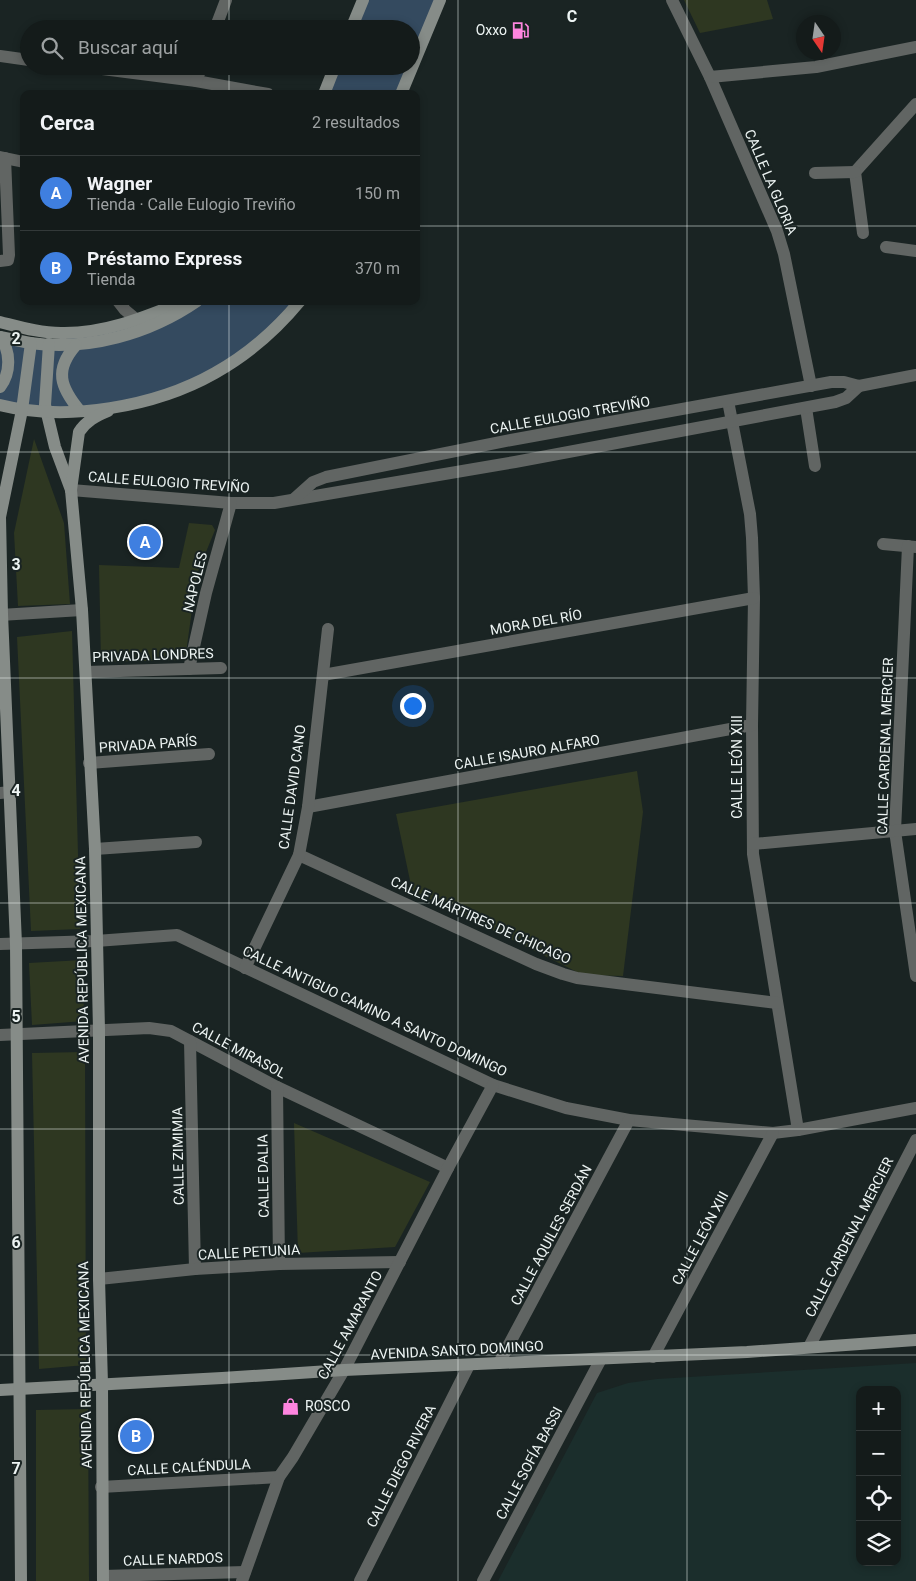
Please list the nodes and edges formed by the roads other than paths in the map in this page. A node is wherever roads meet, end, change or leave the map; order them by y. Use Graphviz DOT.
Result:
graph roads {
  1 [pos="226,0"];
  2 [pos="363,0"];
  3 [pos="440,0"];
  4 [pos="672,0"];
  5 [pos="218,20"];
  6 [pos="355,20"];
  7 [pos="916,47"];
  8 [pos="420,48"];
  9 [pos="0,56"];
  10 [pos="20,59"];
  11 [pos="150,75"];
  12 [pos="198,75"];
  13 [pos="332,75"];
  14 [pos="409,75"];
  15 [pos="710,77"];
  16 [pos="196,81"];
  17 [pos="246,90"];
  18 [pos="326,90"];
  19 [pos="403,90"];
  20 [pos="916,104"];
  21 [pos="2,157"];
  22 [pos="20,161"];
  23 [pos="855,172"];
  24 [pos="815,173"];
  25 [pos="863,233"];
  26 [pos="886,247"];
  27 [pos="916,251"];
  28 [pos="0,260"];
  29 [pos="121,305"];
  30 [pos="175,305"];
  31 [pos="190,305"];
  32 [pos="296,305"];
  33 [pos="137,320"];
  34 [pos="0,322"];
  35 [pos="2,340"];
  36 [pos="31,347"];
  37 [pos="49,348"];
  38 [pos="73,348"];
  39 [pos="916,375"];
  40 [pos="810,386"];
  41 [pos="859,386"];
  42 [pos="0,387"];
  43 [pos="728,401"];
  44 [pos="23,403"];
  45 [pos="0,405"];
  46 [pos="46,405"];
  47 [pos="122,406"];
  48 [pos="806,408"];
  49 [pos="80,411"];
  50 [pos="732,421"];
  51 [pos="511,440"];
  52 [pos="515,462"];
  53 [pos="815,466"];
  54 [pos="71,490"];
  55 [pos="294,498"];
  56 [pos="231,503"];
  57 [pos="0,517"];
  58 [pos="883,544"];
  59 [pos="912,546"];
  60 [pos="754,598"];
  61 [pos="82,610"];
  62 [pos="1,614"];
  63 [pos="328,629"];
  64 [pos="222,668"];
  65 [pos="189,669"];
  66 [pos="86,672"];
  67 [pos="323,675"];
  68 [pos="3,705"];
  69 [pos="752,725"];
  70 [pos="209,754"];
  71 [pos="89,763"];
  72 [pos="5,793"];
  73 [pos="308,807"];
  74 [pos="916,829"];
  75 [pos="895,831"];
  76 [pos="196,842"];
  77 [pos="753,844"];
  78 [pos="95,848"];
  79 [pos="299,855"];
  80 [pos="96,941"];
  81 [pos="0,944"];
  82 [pos="16,944"];
  83 [pos="245,968"];
  84 [pos="916,976"];
  85 [pos="777,1004"];
  86 [pos="99,1030"];
  87 [pos="17,1034"];
  88 [pos="0,1035"];
  89 [pos="190,1041"];
  90 [pos="493,1086"];
  91 [pos="277,1087"];
  92 [pos="916,1108"];
  93 [pos="629,1120"];
  94 [pos="798,1130"];
  95 [pos="773,1133"];
  96 [pos="916,1140"];
  97 [pos="448,1168"];
  98 [pos="400,1262"];
  99 [pos="279,1264"];
  100 [pos="195,1269"];
  101 [pos="99,1279"];
  102 [pos="916,1340"];
  103 [pos="809,1346"];
  104 [pos="653,1357"];
  105 [pos="601,1359"];
  106 [pos="499,1364"];
  107 [pos="469,1365"];
  108 [pos="344,1370"];
  109 [pos="102,1384"];
  110 [pos="19,1389"];
  111 [pos="0,1390"];
  112 [pos="279,1477"];
  113 [pos="102,1487"];
  114 [pos="243,1576"];
  115 [pos="103,1578"];
  116 [pos="21,1581"];
  117 [pos="360,1581"];
  118 [pos="483,1581"];
  1 -- 5 [label="street"];
  2 -- 6 [label="main road"];
  3 -- 8 [label="main road"];
  4 -- 15 [label="street, CALLE LA GLORIA"];
  7 -- 15 [label="street"];
  9 -- 10 [label="street"];
  11 -- 16 [label="street"];
  12 -- 16 [label="street"];
  13 -- 18 [label="main road"];
  14 -- 19 [label="main road"];
  15 -- 40 [label="street, CALLE LA GLORIA"];
  16 -- 17 [label="street"];
  20 -- 23 [label="street"];
  21 -- 22 [label="street"];
  21 -- 28 [label="street"];
  23 -- 24 [label="street"];
  23 -- 25 [label="street"];
  26 -- 27 [label="street"];
  29 -- 33 [label="street"];
  30 -- 33 [label="main road"];
  31 -- 38 [label="main road"];
  32 -- 47 [label="main road"];
  33 -- 34 [label="main road"];
  35 -- 36 [label="main road"];
  35 -- 42 [label="main road"];
  36 -- 37 [label="main road"];
  36 -- 44 [label="main road"];
  37 -- 38 [label="main road"];
  37 -- 46 [label="main road, AVENIDA REPÚBLICA MEXICANA"];
  38 -- 49 [label="main road"];
  39 -- 41 [label="street, CALLE EULOGIO TREVIÑO"];
  40 -- 41 [label="street, CALLE EULOGIO TREVIÑO"];
  40 -- 43 [label="street, CALLE EULOGIO TREVIÑO"];
  41 -- 48 [label="street, CALLE EULOGIO TREVIÑO"];
  43 -- 50 [label="street, CALLE LEÓN XIII"];
  43 -- 51 [label="street, CALLE EULOGIO TREVIÑO"];
  44 -- 45 [label="main road"];
  44 -- 46 [label="main road"];
  44 -- 57 [label="main road"];
  46 -- 49 [label="main road"];
  46 -- 54 [label="main road, AVENIDA REPÚBLICA MEXICANA"];
  47 -- 49 [label="main road"];
  47 -- 54 [label="main road"];
  48 -- 50 [label="street, CALLE EULOGIO TREVIÑO"];
  48 -- 53 [label="street"];
  50 -- 52 [label="street, CALLE EULOGIO TREVIÑO"];
  50 -- 60 [label="street, CALLE LEÓN XIII"];
  51 -- 52 [label="street"];
  51 -- 55 [label="street, CALLE EULOGIO TREVIÑO"];
  52 -- 55 [label="street, CALLE EULOGIO TREVIÑO"];
  54 -- 56 [label="street, CALLE EULOGIO TREVIÑO"];
  54 -- 61 [label="main road, AVENIDA REPÚBLICA MEXICANA"];
  55 -- 56 [label="street, CALLE EULOGIO TREVIÑO"];
  56 -- 65 [label="street, NAPOLES"];
  57 -- 62 [label="main road"];
  58 -- 59 [label="street"];
  59 -- 75 [label="street, CALLE CARDENAL MERCIER"];
  60 -- 67 [label="street, MORA DEL RÍO"];
  60 -- 69 [label="street, CALLE LEÓN XIII"];
  61 -- 62 [label="street"];
  61 -- 66 [label="main road, AVENIDA REPÚBLICA MEXICANA"];
  62 -- 68 [label="main road"];
  63 -- 67 [label="street, CALLE DAVID CANO"];
  64 -- 65 [label="street, PRIVADA LONDRES"];
  65 -- 66 [label="street, PRIVADA LONDRES"];
  66 -- 71 [label="main road, AVENIDA REPÚBLICA MEXICANA"];
  67 -- 73 [label="street, CALLE DAVID CANO"];
  68 -- 72 [label="main road"];
  69 -- 73 [label="street, CALLE ISAURO ALFARO"];
  69 -- 77 [label="street, CALLE LEÓN XIII"];
  70 -- 71 [label="street, PRIVADA PARÍS"];
  71 -- 78 [label="main road, AVENIDA REPÚBLICA MEXICANA"];
  72 -- 82 [label="main road"];
  73 -- 79 [label="street, CALLE DAVID CANO"];
  74 -- 75 [label="street"];
  75 -- 77 [label="street"];
  75 -- 84 [label="street, CALLE CARDENAL MERCIER"];
  76 -- 78 [label="street"];
  77 -- 85 [label="street, CALLE LEÓN XIII"];
  78 -- 80 [label="main road, AVENIDA REPÚBLICA MEXICANA"];
  79 -- 83 [label="street, CALLE DAVID CANO"];
  79 -- 85 [label="street, CALLE MÁRTIRES DE CHICAGO"];
  80 -- 82 [label="street, CALLE ANTIGUO CAMINO A SANTO DOMINGO"];
  80 -- 83 [label="street, CALLE ANTIGUO CAMINO A SANTO DOMINGO"];
  80 -- 86 [label="main road, AVENIDA REPÚBLICA MEXICANA"];
  81 -- 82 [label="street, CALLE ANTIGUO CAMINO A SANTO DOMINGO"];
  82 -- 87 [label="main road"];
  83 -- 90 [label="street, CALLE ANTIGUO CAMINO A SANTO DOMINGO"];
  85 -- 94 [label="street, CALLE LEÓN XIII"];
  86 -- 87 [label="street, CALLE MIRASOL"];
  86 -- 89 [label="street, CALLE MIRASOL"];
  86 -- 101 [label="main road, AVENIDA REPÚBLICA MEXICANA"];
  87 -- 88 [label="street, CALLE MIRASOL"];
  87 -- 110 [label="main road"];
  89 -- 91 [label="street, CALLE MIRASOL"];
  89 -- 100 [label="street, CALLE ZIMIMIA"];
  90 -- 93 [label="street, CALLE ANTIGUO CAMINO A SANTO DOMINGO"];
  90 -- 97 [label="street, CALLE AMARANTO"];
  91 -- 97 [label="street, CALLE MIRASOL"];
  91 -- 99 [label="street, CALLE DALIA"];
  92 -- 94 [label="street, CALLE ANTIGUO CAMINO A SANTO DOMINGO"];
  93 -- 95 [label="street, CALLE ANTIGUO CAMINO A SANTO DOMINGO"];
  93 -- 106 [label="street, CALLE AQUILES SERDÁN"];
  94 -- 95 [label="street, CALLE ANTIGUO CAMINO A SANTO DOMINGO"];
  95 -- 104 [label="street, CALLE LEÓN XIII"];
  96 -- 103 [label="street, CALLE CARDENAL MERCIER"];
  97 -- 98 [label="street, CALLE AMARANTO"];
  98 -- 99 [label="street, CALLE PETUNIA"];
  98 -- 108 [label="street, CALLE AMARANTO"];
  99 -- 100 [label="street, CALLE PETUNIA"];
  100 -- 101 [label="street, CALLE PETUNIA"];
  101 -- 109 [label="main road, AVENIDA REPÚBLICA MEXICANA"];
  102 -- 103 [label="main road, AVENIDA SANTO DOMINGO"];
  103 -- 104 [label="main road, AVENIDA SANTO DOMINGO"];
  104 -- 105 [label="main road, AVENIDA SANTO DOMINGO"];
  105 -- 106 [label="main road, AVENIDA SANTO DOMINGO"];
  105 -- 118 [label="street, CALLE SOFÍA BASSI"];
  106 -- 107 [label="main road, AVENIDA SANTO DOMINGO"];
  107 -- 108 [label="main road, AVENIDA SANTO DOMINGO"];
  107 -- 117 [label="street, CALLE DIEGO RIVERA"];
  108 -- 109 [label="main road, AVENIDA SANTO DOMINGO"];
  108 -- 112 [label="street, CALLE AMARANTO"];
  109 -- 110 [label="main road, AVENIDA SANTO DOMINGO"];
  109 -- 113 [label="main road, AVENIDA REPÚBLICA MEXICANA"];
  110 -- 111 [label="main road, AVENIDA SANTO DOMINGO"];
  110 -- 116 [label="main road"];
  112 -- 113 [label="street, CALLE CALÉNDULA"];
  112 -- 114 [label="street, CALLE AMARANTO"];
  113 -- 115 [label="main road, AVENIDA REPÚBLICA MEXICANA"];
  114 -- 115 [label="street, CALLE NARDOS"];
}
